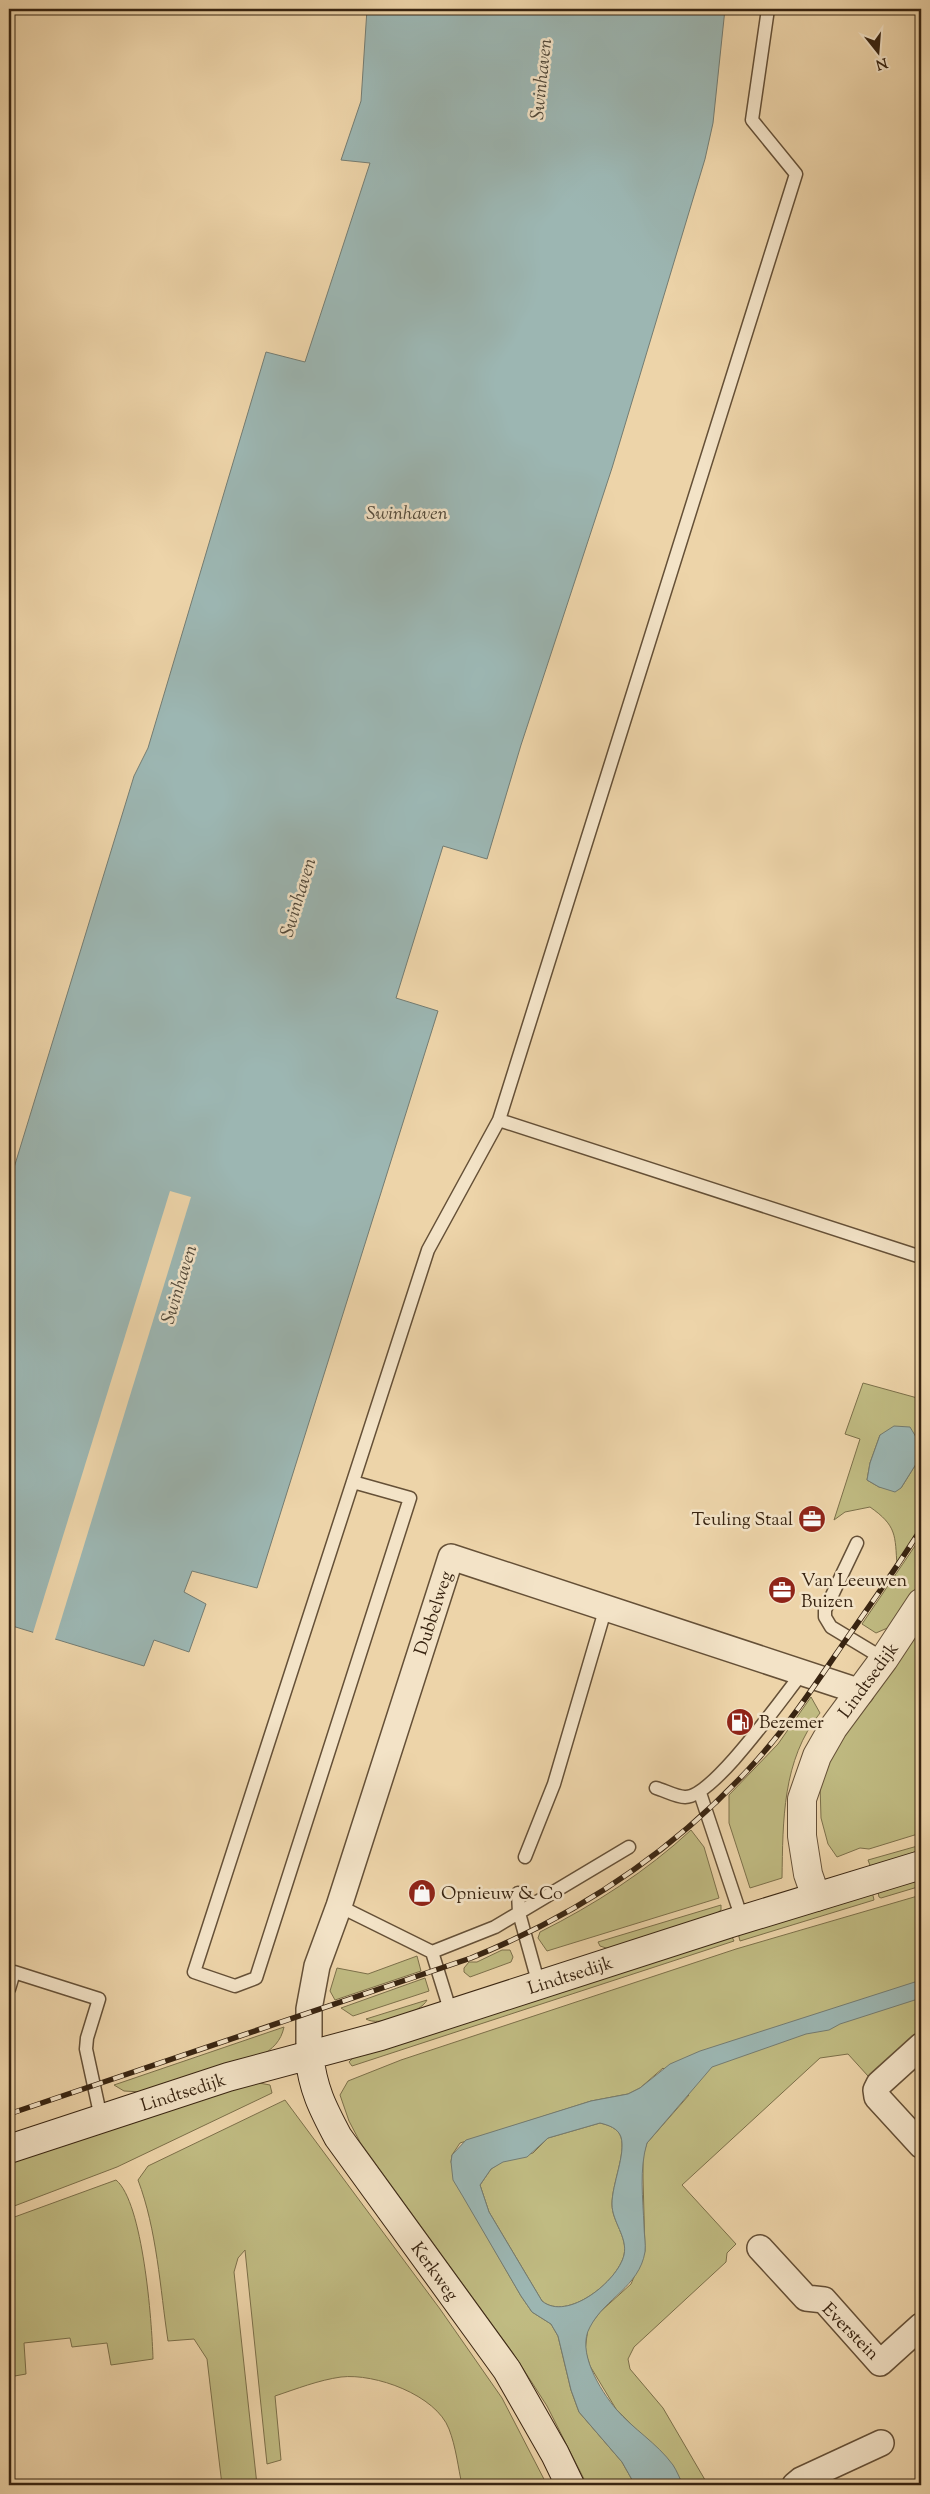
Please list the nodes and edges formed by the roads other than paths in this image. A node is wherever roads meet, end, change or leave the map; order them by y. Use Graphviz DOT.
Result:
graph roads {
  1 [pos="768,9"];
  2 [pos="499,1120"];
  3 [pos="921,1257"];
  4 [pos="353,1482"];
  5 [pos="857,1542"];
  6 [pos="921,1603"];
  7 [pos="606,1607"];
  8 [pos="884,1659"];
  9 [pos="803,1672"];
  10 [pos="861,1692"];
  11 [pos="656,1788"];
  12 [pos="700,1793"];
  13 [pos="629,1847"];
  14 [pos="525,1857"];
  15 [pos="921,1865"];
  16 [pos="518,1893"];
  17 [pos="816,1897"];
  18 [pos="339,1906"];
  19 [pos="519,1913"];
  20 [pos="742,1919"];
  21 [pos="432,1952"];
  22 [pos="539,1985"];
  23 [pos="9,1989"];
  24 [pos="451,2013"];
  25 [pos="921,2046"];
  26 [pos="309,2055"];
  27 [pos="102,2118"];
  28 [pos="921,2145"];
  29 [pos="9,2149"];
  30 [pos="760,2248"];
  31 [pos="921,2326"];
  32 [pos="881,2443"];
  33 [pos="570,2485"];
  34 [pos="795,2485"];
  1 -- 2 [label="lane"];
  2 -- 3 [label="lane"];
  2 -- 4 [label="lane"];
  4 -- 4 [label="lane"];
  5 -- 8 [label="lane"];
  6 -- 8 [label="main road, Lindtsedijk"];
  7 -- 9 [label="street, Dubbelweg"];
  7 -- 14 [label="lane"];
  7 -- 18 [label="street, Dubbelweg"];
  8 -- 10 [label="main road, Lindtsedijk"];
  9 -- 10 [label="street, Dubbelweg"];
  9 -- 12 [label="lane"];
  10 -- 17 [label="main road, Lindtsedijk"];
  11 -- 12 [label="lane"];
  12 -- 20 [label="lane"];
  13 -- 19 [label="lane"];
  15 -- 17 [label="main road"];
  16 -- 19 [label="lane"];
  17 -- 20 [label="main road, Lindtsedijk"];
  18 -- 21 [label="lane"];
  18 -- 26 [label="street, Dubbelweg"];
  19 -- 21 [label="lane"];
  19 -- 22 [label="lane"];
  20 -- 22 [label="main road, Lindtsedijk"];
  21 -- 24 [label="lane"];
  22 -- 24 [label="main road, Lindtsedijk"];
  23 -- 27 [label="lane"];
  24 -- 26 [label="main road, Lindtsedijk"];
  25 -- 28 [label="street"];
  26 -- 27 [label="main road, Lindtsedijk"];
  26 -- 33 [label="main road, Kerkweg"];
  27 -- 29 [label="main road, Lindtsedijk"];
  30 -- 31 [label="street, Everstein"];
  32 -- 34 [label="street"];
}
